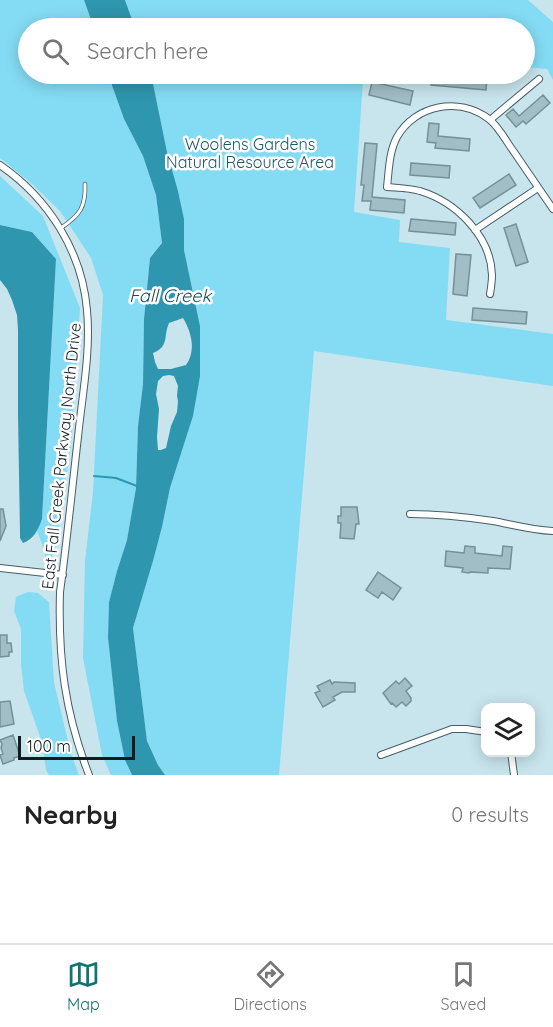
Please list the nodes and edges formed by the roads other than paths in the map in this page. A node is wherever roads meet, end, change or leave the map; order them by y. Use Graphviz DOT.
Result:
graph roads {
  1 [pos="539,79"];
  2 [pos="535,82"];
  3 [pos="533,84"];
  4 [pos="490,120"];
  5 [pos="0,165"];
  6 [pos="86,184"];
  7 [pos="538,188"];
  8 [pos="553,209"];
  9 [pos="60,229"];
  10 [pos="475,231"];
  11 [pos="490,294"];
  12 [pos="410,514"];
  13 [pos="553,531"];
  14 [pos="0,568"];
  15 [pos="63,575"];
  16 [pos="481,731"];
  17 [pos="381,756"];
  18 [pos="512,757"];
  19 [pos="89,775"];
  20 [pos="514,775"];
  1 -- 2 [label="street"];
  3 -- 4 [label="street"];
  4 -- 7 [label="street"];
  4 -- 10 [label="street"];
  5 -- 9 [label="street, East Fall Creek Parkway North Drive"];
  6 -- 9 [label="lane"];
  7 -- 8 [label="street"];
  7 -- 10 [label="street"];
  9 -- 15 [label="street, East Fall Creek Parkway North Drive"];
  10 -- 11 [label="street"];
  12 -- 13 [label="street"];
  14 -- 15 [label="street"];
  15 -- 19 [label="street, East Fall Creek Parkway North Drive"];
  16 -- 17 [label="street"];
  18 -- 20 [label="street"];
}
